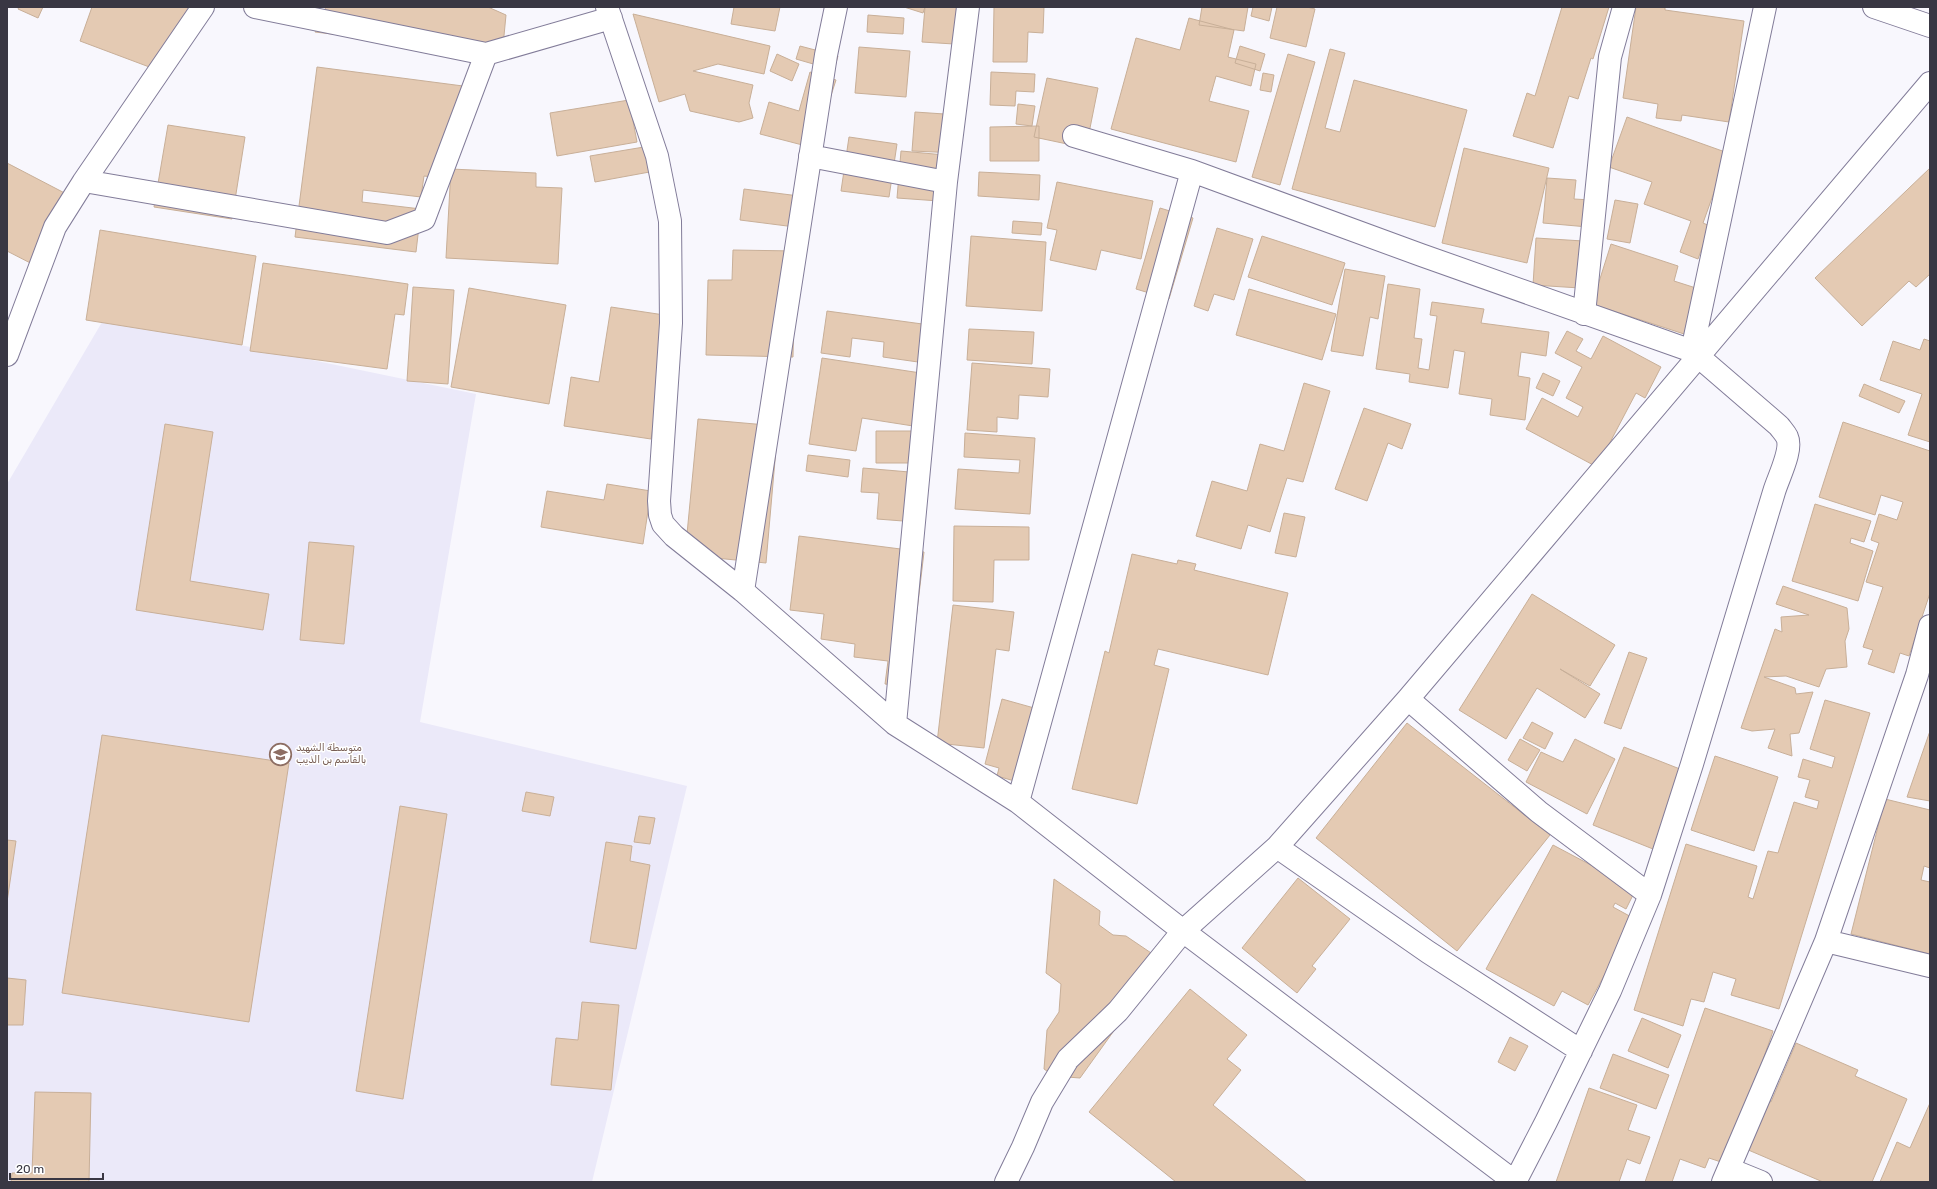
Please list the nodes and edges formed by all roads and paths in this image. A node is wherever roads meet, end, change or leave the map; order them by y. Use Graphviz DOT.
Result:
graph roads {
  1 [pos="203,7"];
  2 [pos="255,7"];
  3 [pos="836,7"];
  4 [pos="968,7"];
  5 [pos="1624,7"];
  6 [pos="1765,7"];
  7 [pos="1874,7"];
  8 [pos="609,12"];
  9 [pos="1930,26"];
  10 [pos="486,54"];
  11 [pos="1930,83"];
  12 [pos="1074,136"];
  13 [pos="810,156"];
  14 [pos="1192,171"];
  15 [pos="84,181"];
  16 [pos="946,182"];
  17 [pos="1584,314"];
  18 [pos="7,355"];
  19 [pos="1695,355"];
  20 [pos="743,591"];
  21 [pos="1930,626"];
  22 [pos="1924,676"];
  23 [pos="1408,699"];
  24 [pos="895,724"];
  25 [pos="1018,802"];
  26 [pos="1277,847"];
  27 [pos="1650,895"];
  28 [pos="1183,931"];
  29 [pos="1826,941"];
  30 [pos="1930,966"];
  31 [pos="1581,1051"];
  32 [pos="1726,1175"];
  33 [pos="1006,1182"];
  34 [pos="1515,1182"];
  35 [pos="1761,1182"];
  1 -- 15 [label="street"];
  2 -- 10 [label="street"];
  3 -- 13 [label="street"];
  4 -- 16 [label="street"];
  5 -- 17 [label="street"];
  6 -- 19 [label="street"];
  7 -- 9 [label="street"];
  8 -- 10 [label="street"];
  8 -- 20 [label="street"];
  10 -- 15 [label="street"];
  11 -- 19 [label="street"];
  12 -- 14 [label="street"];
  13 -- 16 [label="street"];
  13 -- 20 [label="street"];
  14 -- 17 [label="street"];
  14 -- 25 [label="street"];
  15 -- 18 [label="street"];
  16 -- 24 [label="street"];
  17 -- 19 [label="street"];
  19 -- 23 [label="street"];
  19 -- 27 [label="street"];
  20 -- 24 [label="street"];
  21 -- 22 [label="street"];
  22 -- 29 [label="street"];
  23 -- 26 [label="street"];
  23 -- 27 [label="street"];
  24 -- 25 [label="street"];
  25 -- 28 [label="street"];
  26 -- 28 [label="street"];
  26 -- 31 [label="street"];
  27 -- 31 [label="street"];
  28 -- 33 [label="street"];
  28 -- 34 [label="street"];
  29 -- 30 [label="street"];
  29 -- 32 [label="street"];
  31 -- 34 [label="street"];
  32 -- 35 [label="street"];
}
